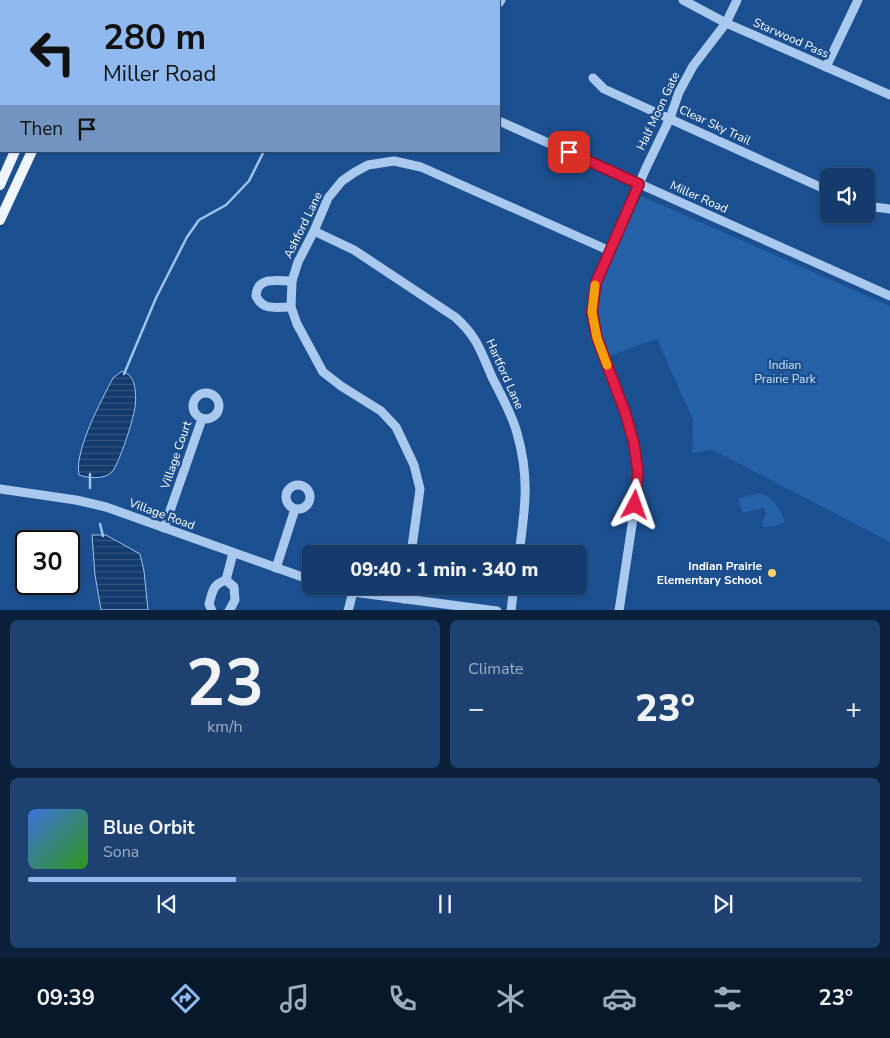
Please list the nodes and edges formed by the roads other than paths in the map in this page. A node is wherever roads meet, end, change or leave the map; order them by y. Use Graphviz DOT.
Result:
graph roads {
  1 [pos="683,0"];
  2 [pos="737,0"];
  3 [pos="858,0"];
  4 [pos="726,23"];
  5 [pos="826,67"];
  6 [pos="593,78"];
  7 [pos="890,95"];
  8 [pos="670,118"];
  9 [pos="500,121"];
  10 [pos="15,152"];
  11 [pos="32,152"];
  12 [pos="639,184"];
  13 [pos="0,185"];
  14 [pos="820,187"];
  15 [pos="875,207"];
  16 [pos="890,209"];
  17 [pos="0,220"];
  18 [pos="314,231"];
  19 [pos="610,251"];
  20 [pos="292,281"];
  21 [pos="890,296"];
  22 [pos="291,307"];
  23 [pos="202,418"];
  24 [pos="0,489"];
  25 [pos="295,509"];
  26 [pos="164,528"];
  27 [pos="412,545"];
  28 [pos="520,545"];
  29 [pos="233,552"];
  30 [pos="276,568"];
  31 [pos="302,577"];
  32 [pos="226,580"];
  33 [pos="352,595"];
  34 [pos="375,595"];
  35 [pos="405,595"];
  36 [pos="513,595"];
  37 [pos="404,599"];
  38 [pos="452,608"];
  39 [pos="212,610"];
  40 [pos="229,610"];
  41 [pos="348,610"];
  42 [pos="497,610"];
  43 [pos="511,610"];
  44 [pos="620,610"];
  1 -- 4 [label="street, Starwood Pass"];
  2 -- 4 [label="street, Half Moon Gate"];
  3 -- 5 [label="street"];
  4 -- 5 [label="street, Starwood Pass"];
  4 -- 8 [label="street, Half Moon Gate"];
  5 -- 7 [label="street, Starwood Pass"];
  6 -- 8 [label="street, Clear Sky Trail"];
  8 -- 12 [label="street, Half Moon Gate"];
  8 -- 14 [label="street, Clear Sky Trail"];
  9 -- 12 [label="street, Miller Road"];
  10 -- 13 [label="main road"];
  11 -- 17 [label="main road"];
  12 -- 19 [label="street, Half Moon Gate"];
  12 -- 21 [label="street, Miller Road"];
  15 -- 16 [label="street"];
  18 -- 19 [label="street, Ashford Lane"];
  18 -- 20 [label="street, Ashford Lane"];
  18 -- 28 [label="street, Hartford Lane"];
  19 -- 44 [label="street, Half Moon Gate"];
  20 -- 22 [label="street, Ashford Lane"];
  20 -- 22 [label="street"];
  22 -- 27 [label="street, Ashford Lane"];
  23 -- 26 [label="street, Village Court"];
  24 -- 26 [label="street, Village Road"];
  25 -- 30 [label="street"];
  26 -- 29 [label="street, Village Road"];
  29 -- 30 [label="street, Village Road"];
  29 -- 32 [label="street"];
  30 -- 31 [label="street, Village Road"];
  32 -- 39 [label="street"];
  32 -- 40 [label="street"];
  33 -- 41 [label="street"];
  34 -- 37 [label="street"];
  35 -- 37 [label="street"];
  36 -- 43 [label="street"];
  37 -- 38 [label="street"];
  38 -- 42 [label="street"];
}
